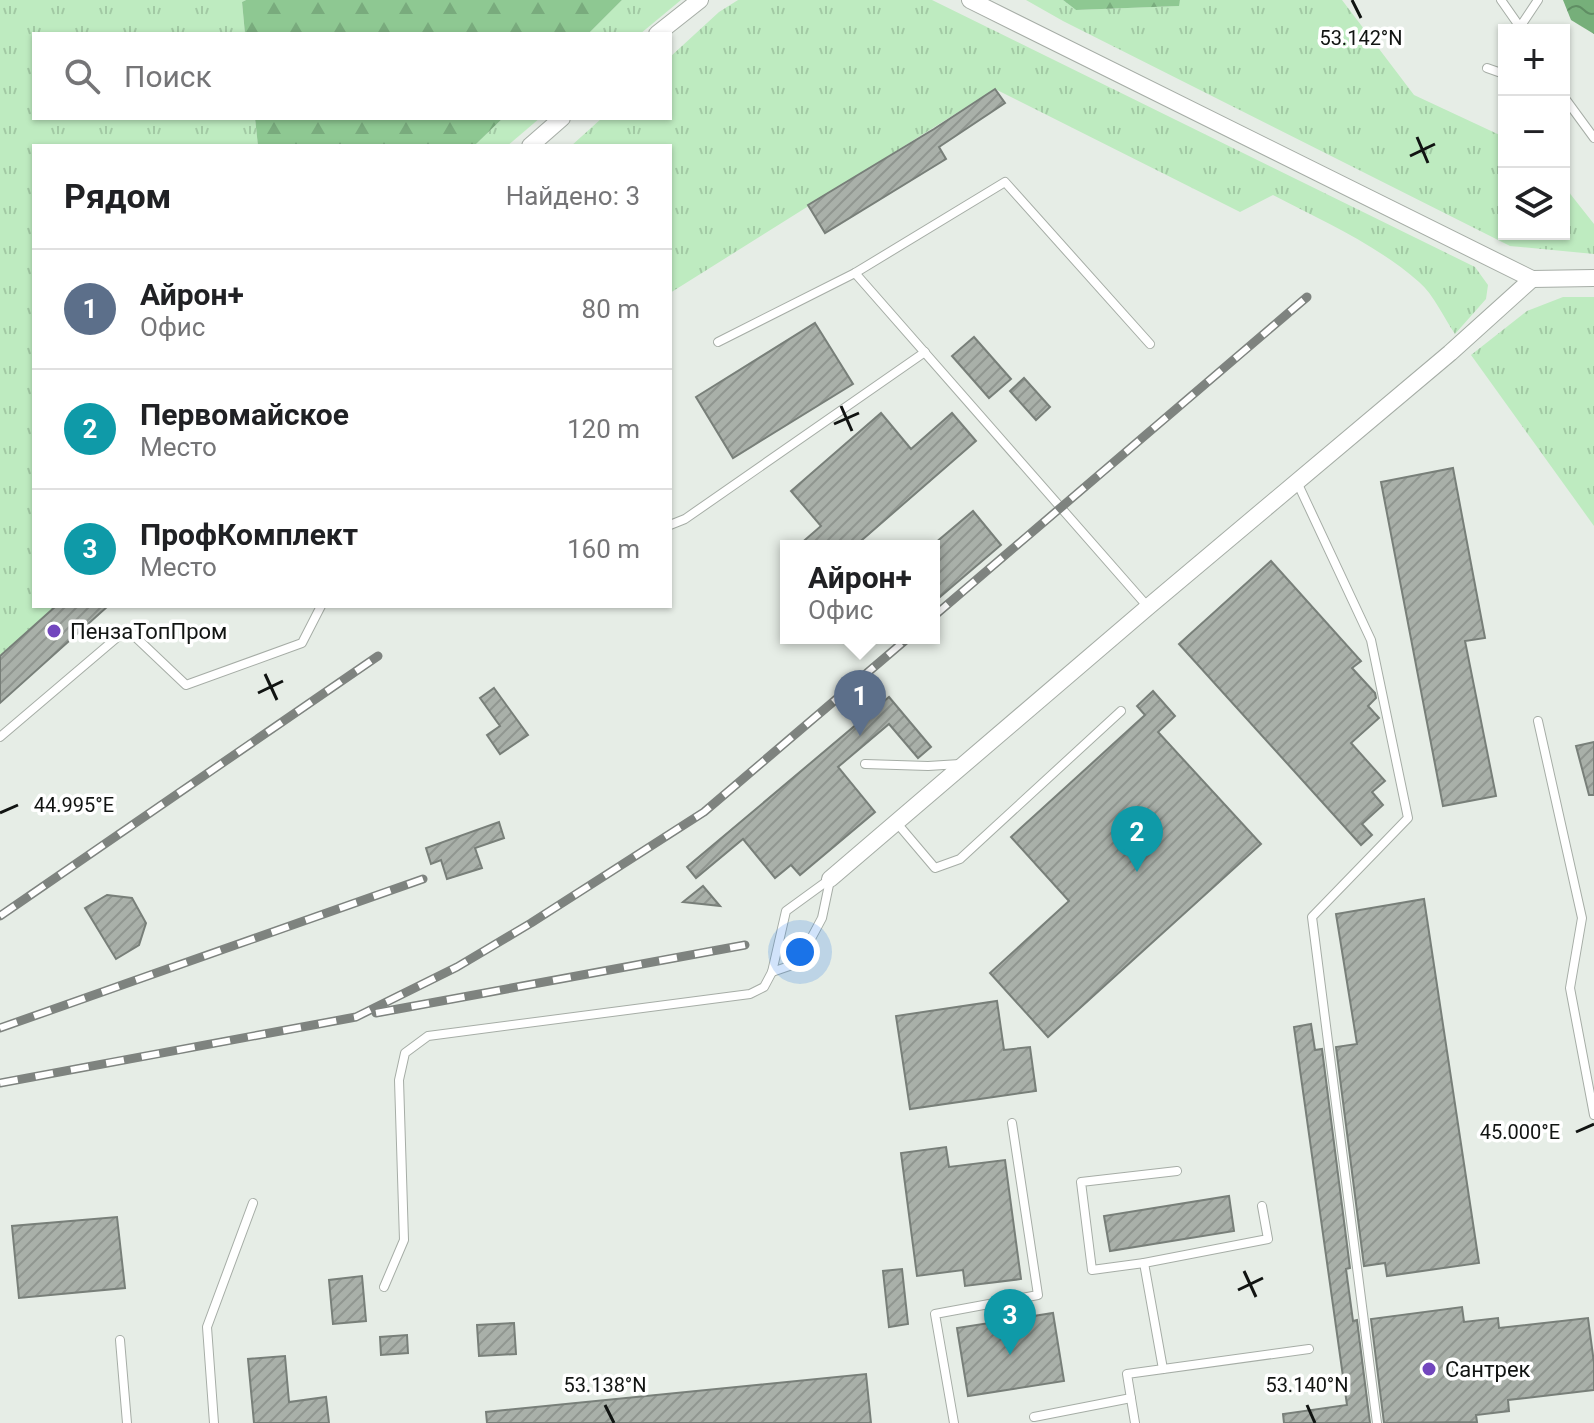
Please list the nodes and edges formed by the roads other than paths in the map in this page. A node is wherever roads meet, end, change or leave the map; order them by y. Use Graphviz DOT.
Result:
graph roads {
  1 [pos="700,0"];
  2 [pos="970,0"];
  3 [pos="1501,0"];
  4 [pos="1538,0"];
  5 [pos="1518,24"];
  6 [pos="1524,24"];
  7 [pos="660,32"];
  8 [pos="1487,68"];
  9 [pos="1498,72"];
  10 [pos="1570,105"];
  11 [pos="560,120"];
  12 [pos="1594,138"];
  13 [pos="532,144"];
  14 [pos="855,273"];
  15 [pos="1594,278"];
  16 [pos="1532,279"];
  17 [pos="718,342"];
  18 [pos="1150,344"];
  19 [pos="925,352"];
  20 [pos="1297,482"];
  21 [pos="672,524"];
  22 [pos="1148,607"];
  23 [pos="320,608"];
  24 [pos="1121,711"];
  25 [pos="1538,721"];
  26 [pos="0,737"];
  27 [pos="865,764"];
  28 [pos="965,764"];
  29 [pos="896,822"];
  30 [pos="830,879"];
  31 [pos="772,972"];
  32 [pos="1594,1115"];
  33 [pos="1012,1123"];
  34 [pos="1177,1171"];
  35 [pos="253,1203"];
  36 [pos="1262,1206"];
  37 [pos="1144,1263"];
  38 [pos="384,1287"];
  39 [pos="120,1340"];
  40 [pos="1309,1349"];
  41 [pos="1163,1369"];
  42 [pos="1131,1398"];
  43 [pos="1034,1417"];
  44 [pos="127,1423"];
  45 [pos="214,1423"];
  46 [pos="954,1423"];
  47 [pos="1135,1423"];
  48 [pos="1377,1423"];
  1 -- 7 [label="street"];
  2 -- 16 [label="street"];
  3 -- 5 [label="lane"];
  4 -- 6 [label="lane"];
  8 -- 9 [label="lane"];
  10 -- 12 [label="lane"];
  11 -- 13 [label="street"];
  14 -- 17 [label="lane"];
  14 -- 18 [label="lane"];
  14 -- 19 [label="lane"];
  15 -- 16 [label="street"];
  16 -- 20 [label="street"];
  19 -- 21 [label="lane"];
  19 -- 22 [label="lane"];
  20 -- 22 [label="street"];
  20 -- 48 [label="lane"];
  22 -- 28 [label="street"];
  23 -- 26 [label="lane"];
  24 -- 29 [label="lane"];
  25 -- 32 [label="lane"];
  27 -- 28 [label="lane"];
  28 -- 29 [label="street"];
  29 -- 30 [label="street"];
  30 -- 31 [label="lane"];
  30 -- 31 [label="lane"];
  31 -- 38 [label="lane"];
  33 -- 46 [label="lane"];
  34 -- 37 [label="lane"];
  35 -- 45 [label="lane"];
  36 -- 37 [label="lane"];
  37 -- 41 [label="lane"];
  39 -- 44 [label="lane"];
  40 -- 41 [label="lane"];
  41 -- 42 [label="lane"];
  42 -- 43 [label="lane"];
  42 -- 47 [label="lane"];
}
